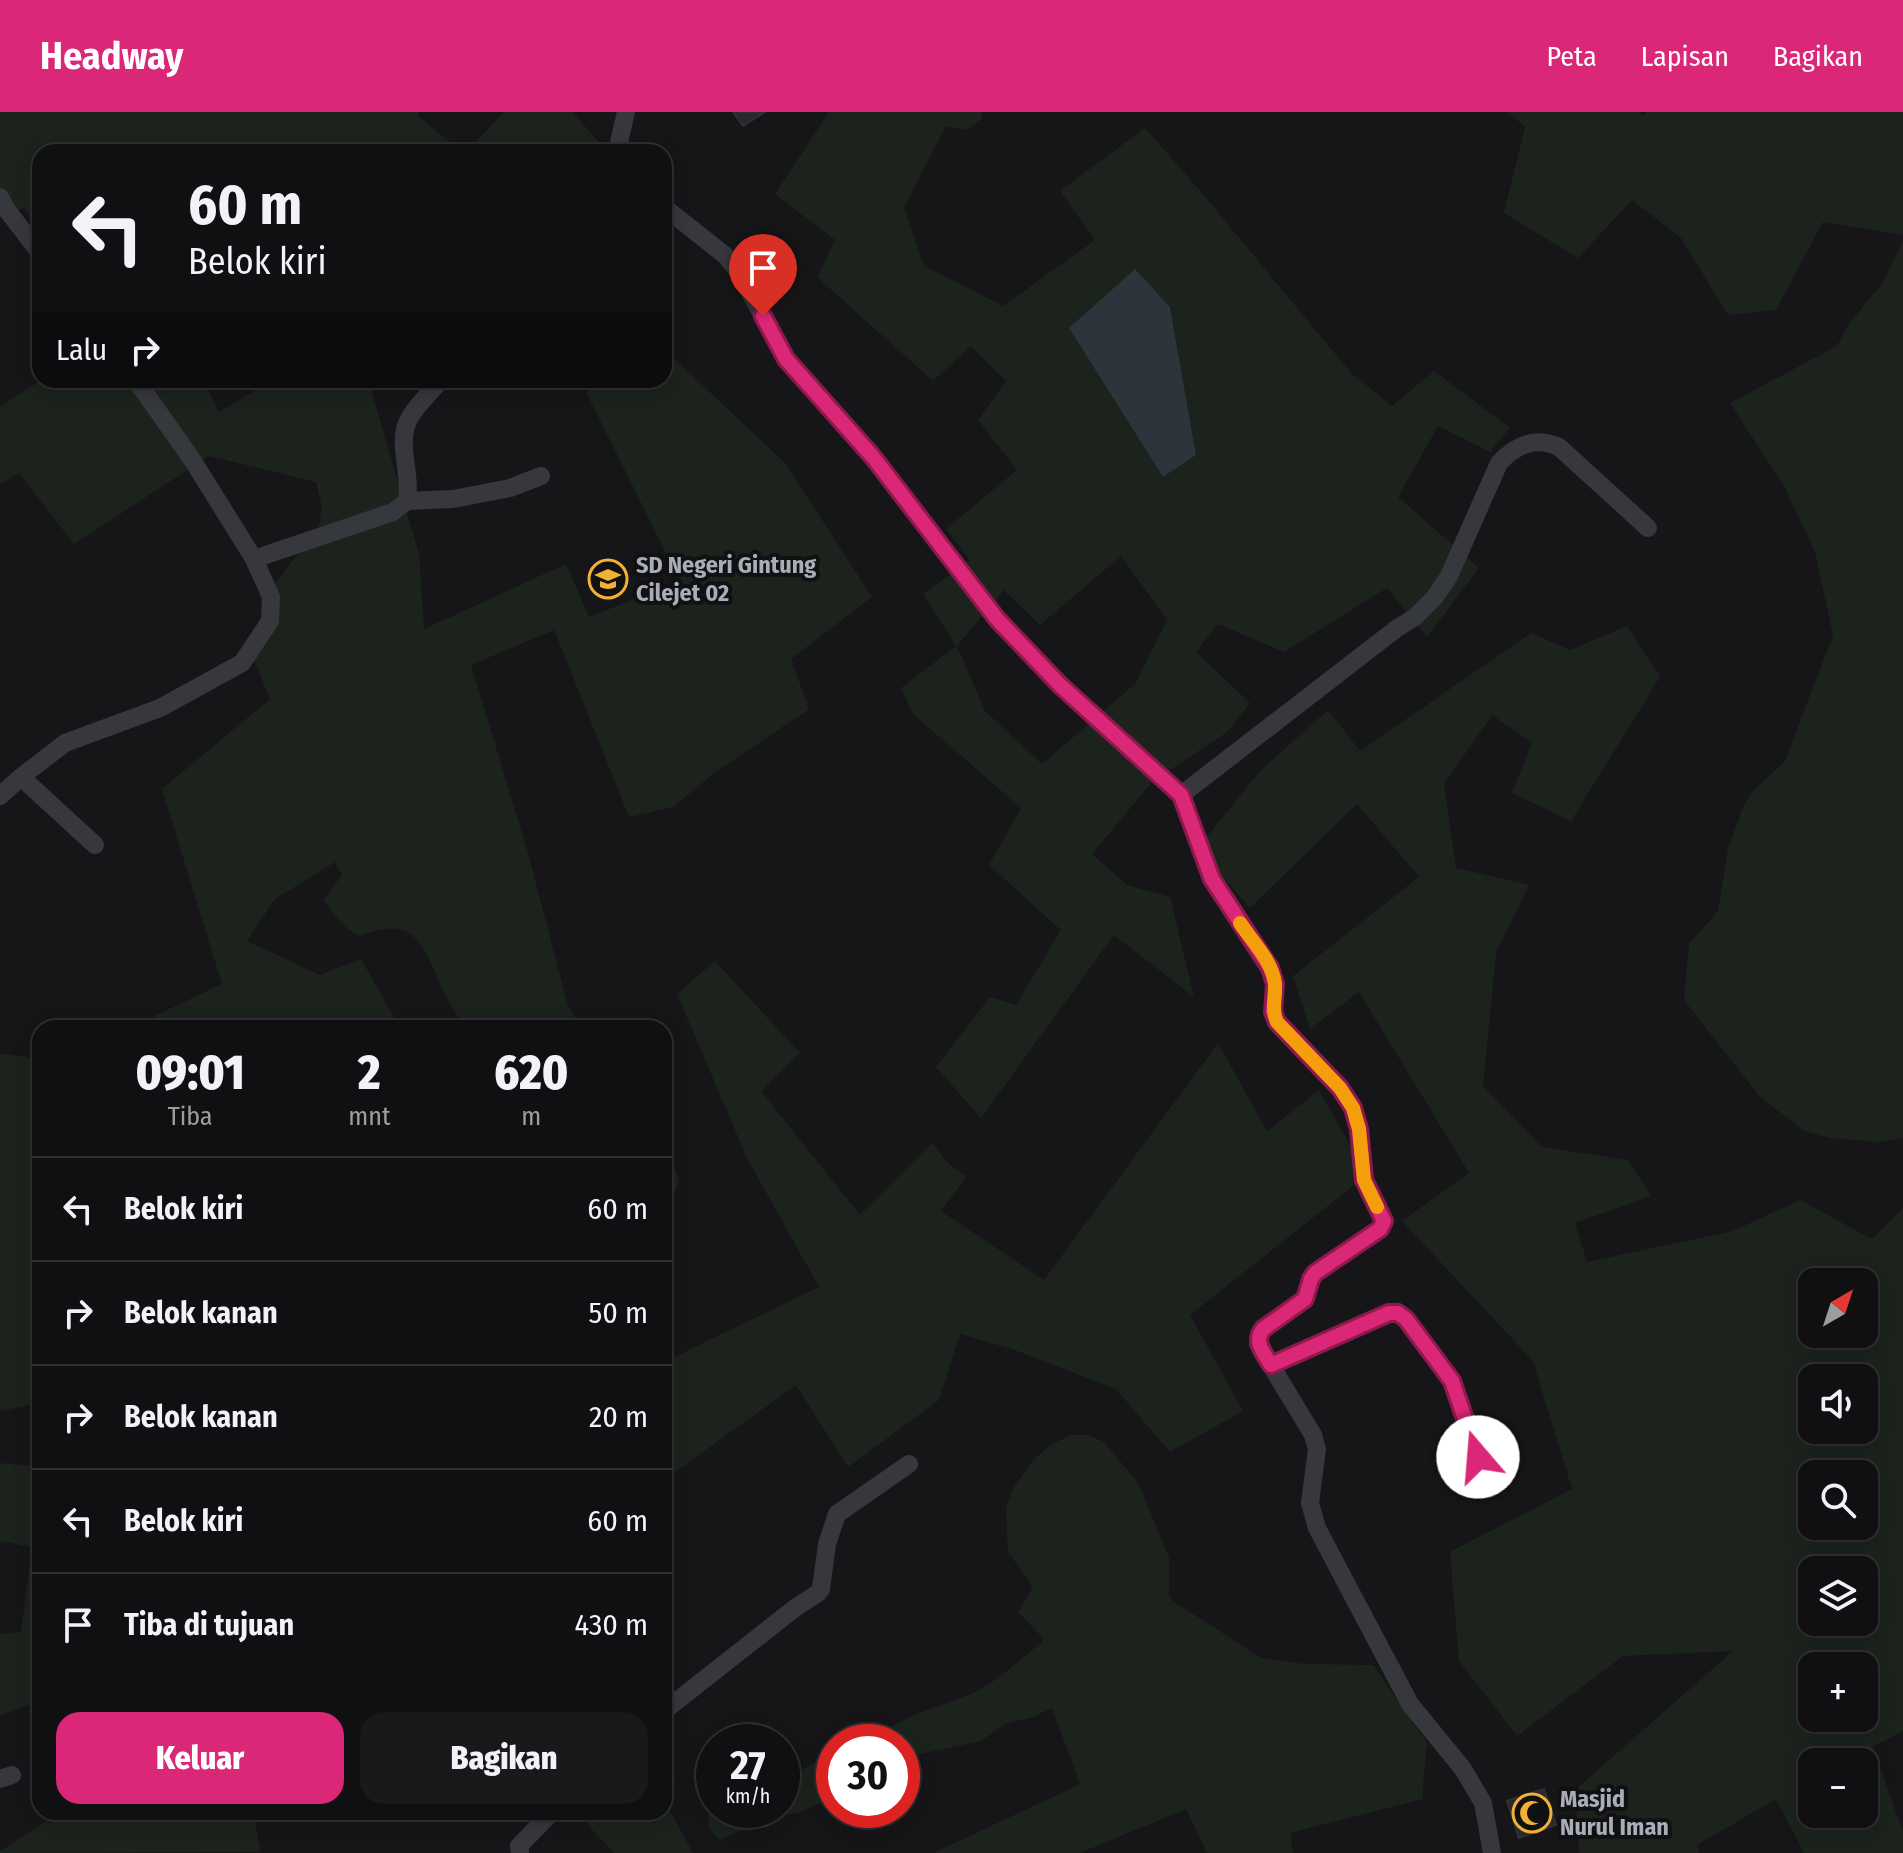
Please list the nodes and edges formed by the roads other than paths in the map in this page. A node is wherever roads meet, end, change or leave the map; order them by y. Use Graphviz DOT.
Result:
graph roads {
  1 [pos="626,112"];
  2 [pos="619,144"];
  3 [pos="0,197"];
  4 [pos="672,213"];
  5 [pos="32,243"];
  6 [pos="142,388"];
  7 [pos="434,388"];
  8 [pos="541,476"];
  9 [pos="407,501"];
  10 [pos="1648,528"];
  11 [pos="254,559"];
  12 [pos="21,777"];
  13 [pos="1181,795"];
  14 [pos="0,796"];
  15 [pos="95,845"];
  16 [pos="1271,1365"];
  17 [pos="909,1464"];
  18 [pos="1483,1474"];
  19 [pos="672,1705"];
  20 [pos="544,1820"];
  21 [pos="520,1853"];
  22 [pos="1492,1853"];
  1 -- 2 [label="street"];
  3 -- 5 [label="street"];
  4 -- 13 [label="street"];
  6 -- 11 [label="street"];
  7 -- 9 [label="street"];
  8 -- 9 [label="street"];
  9 -- 11 [label="street"];
  10 -- 13 [label="street"];
  11 -- 12 [label="street"];
  12 -- 14 [label="street"];
  12 -- 15 [label="street"];
  13 -- 16 [label="street"];
  16 -- 18 [label="street"];
  16 -- 22 [label="street"];
  17 -- 19 [label="street"];
  20 -- 21 [label="street"];
}
